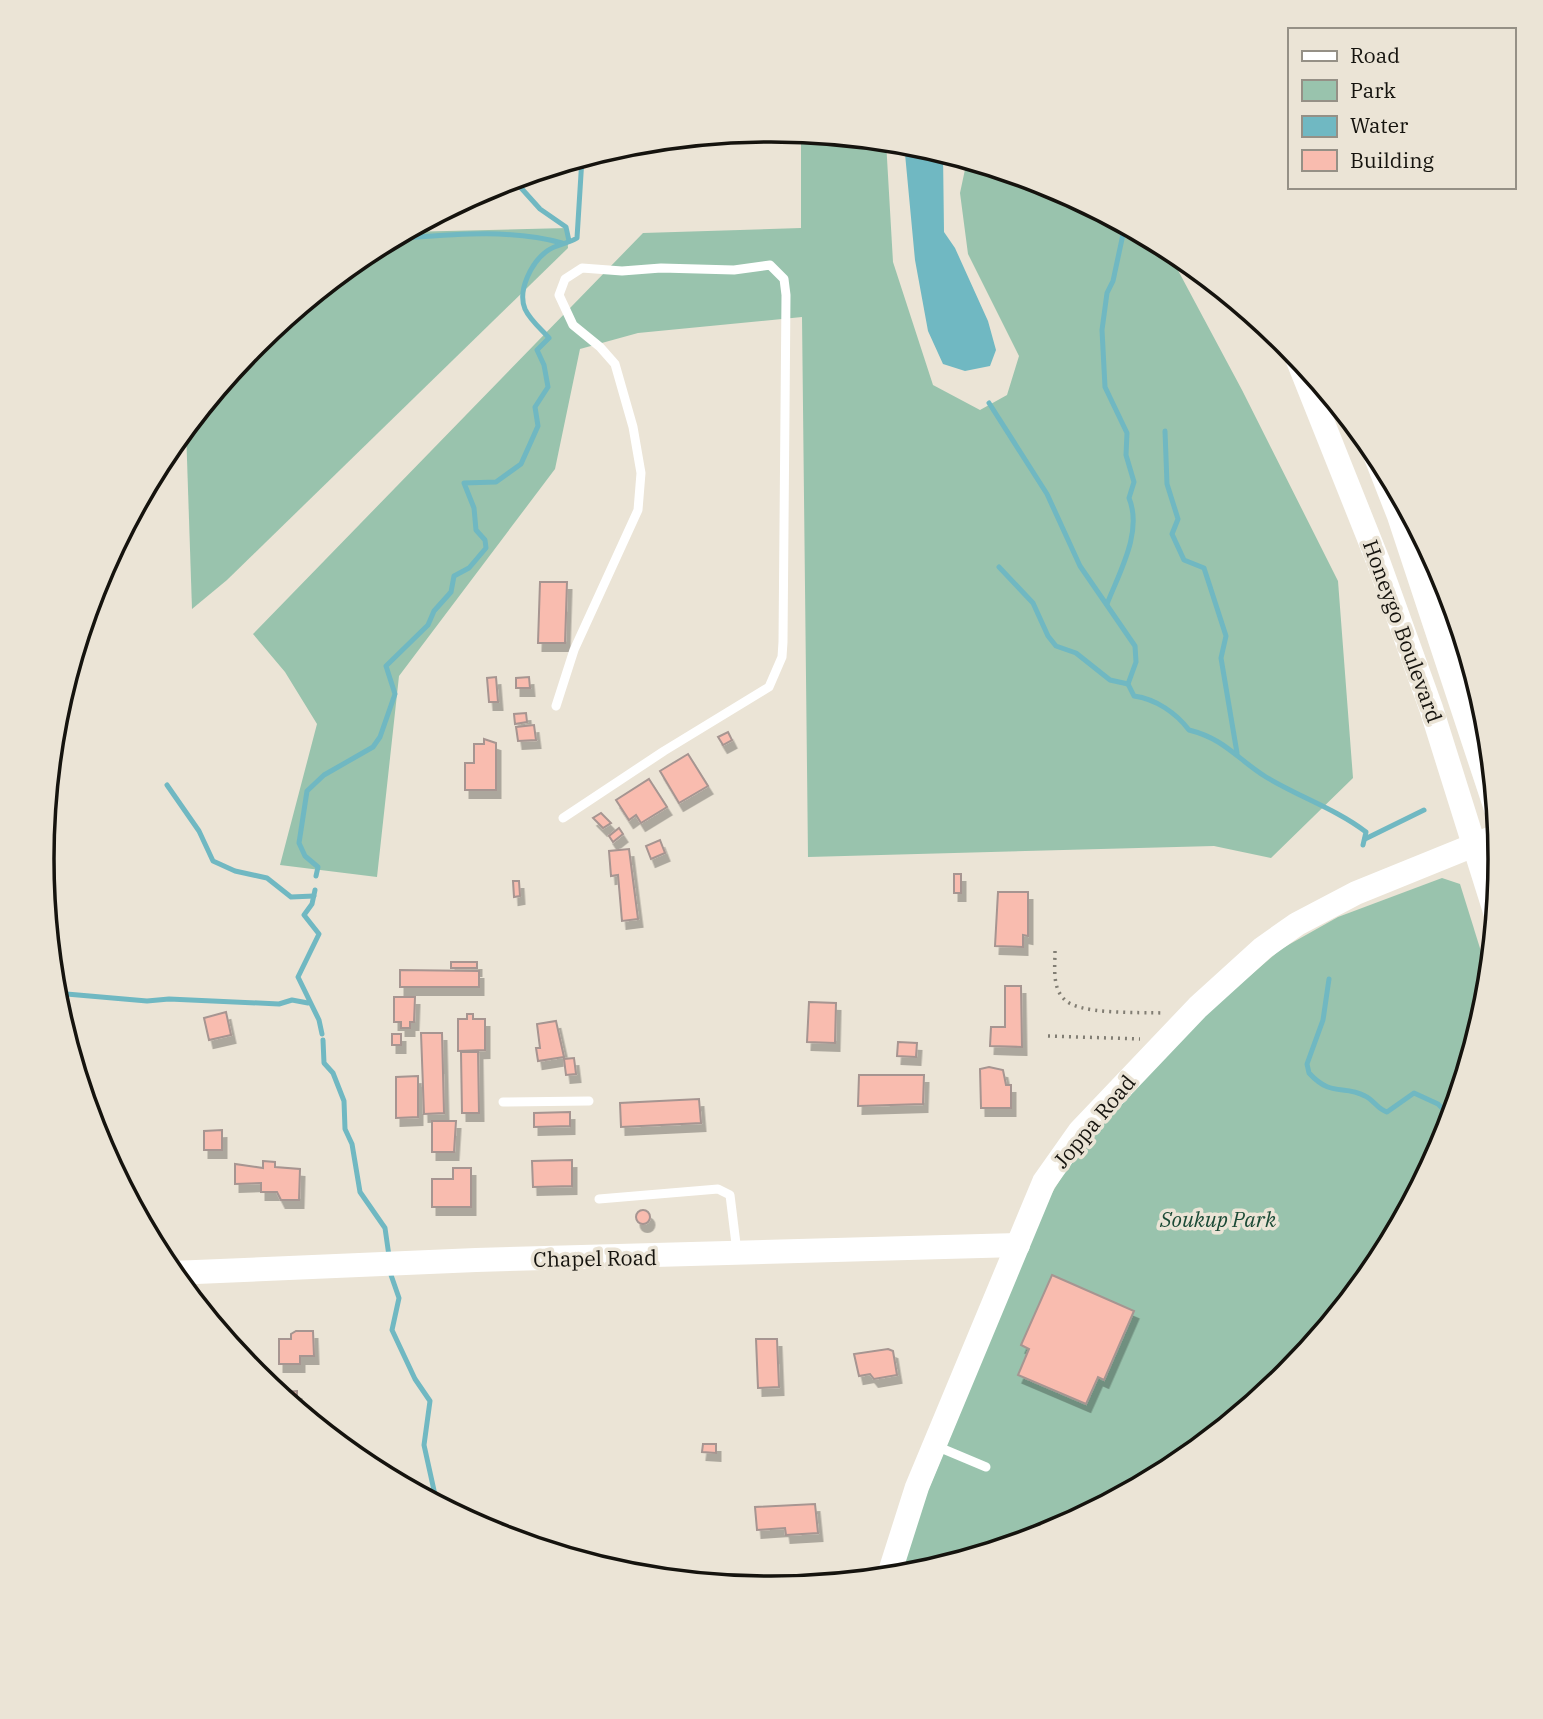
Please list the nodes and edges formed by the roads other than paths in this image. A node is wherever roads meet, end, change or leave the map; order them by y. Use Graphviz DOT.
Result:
graph roads {
  1 [pos="1307,382"];
  2 [pos="1393,502"];
  3 [pos="556,706"];
  4 [pos="1483,771"];
  5 [pos="562,818"];
  6 [pos="1488,839"];
  7 [pos="1474,845"];
  8 [pos="1488,889"];
  9 [pos="589,1101"];
  10 [pos="503,1102"];
  11 [pos="599,1199"];
  12 [pos="1018,1245"];
  13 [pos="737,1255"];
  14 [pos="185,1272"];
  15 [pos="934,1445"];
  16 [pos="986,1467"];
  17 [pos="892,1566"];
  1 -- 7 [label="street, Honeygo Boulevard"];
  2 -- 4 [label="street, Honeygo Boulevard"];
  3 -- 5 [label="lane"];
  6 -- 7 [label="street, Joppa Road"];
  7 -- 8 [label="street, Honeygo Boulevard"];
  7 -- 12 [label="street, Joppa Road"];
  9 -- 10 [label="lane"];
  11 -- 13 [label="lane"];
  12 -- 13 [label="street, Chapel Road"];
  12 -- 15 [label="street, Joppa Road"];
  13 -- 14 [label="street, Chapel Road"];
  15 -- 16 [label="lane"];
  15 -- 17 [label="street, Joppa Road"];
}
